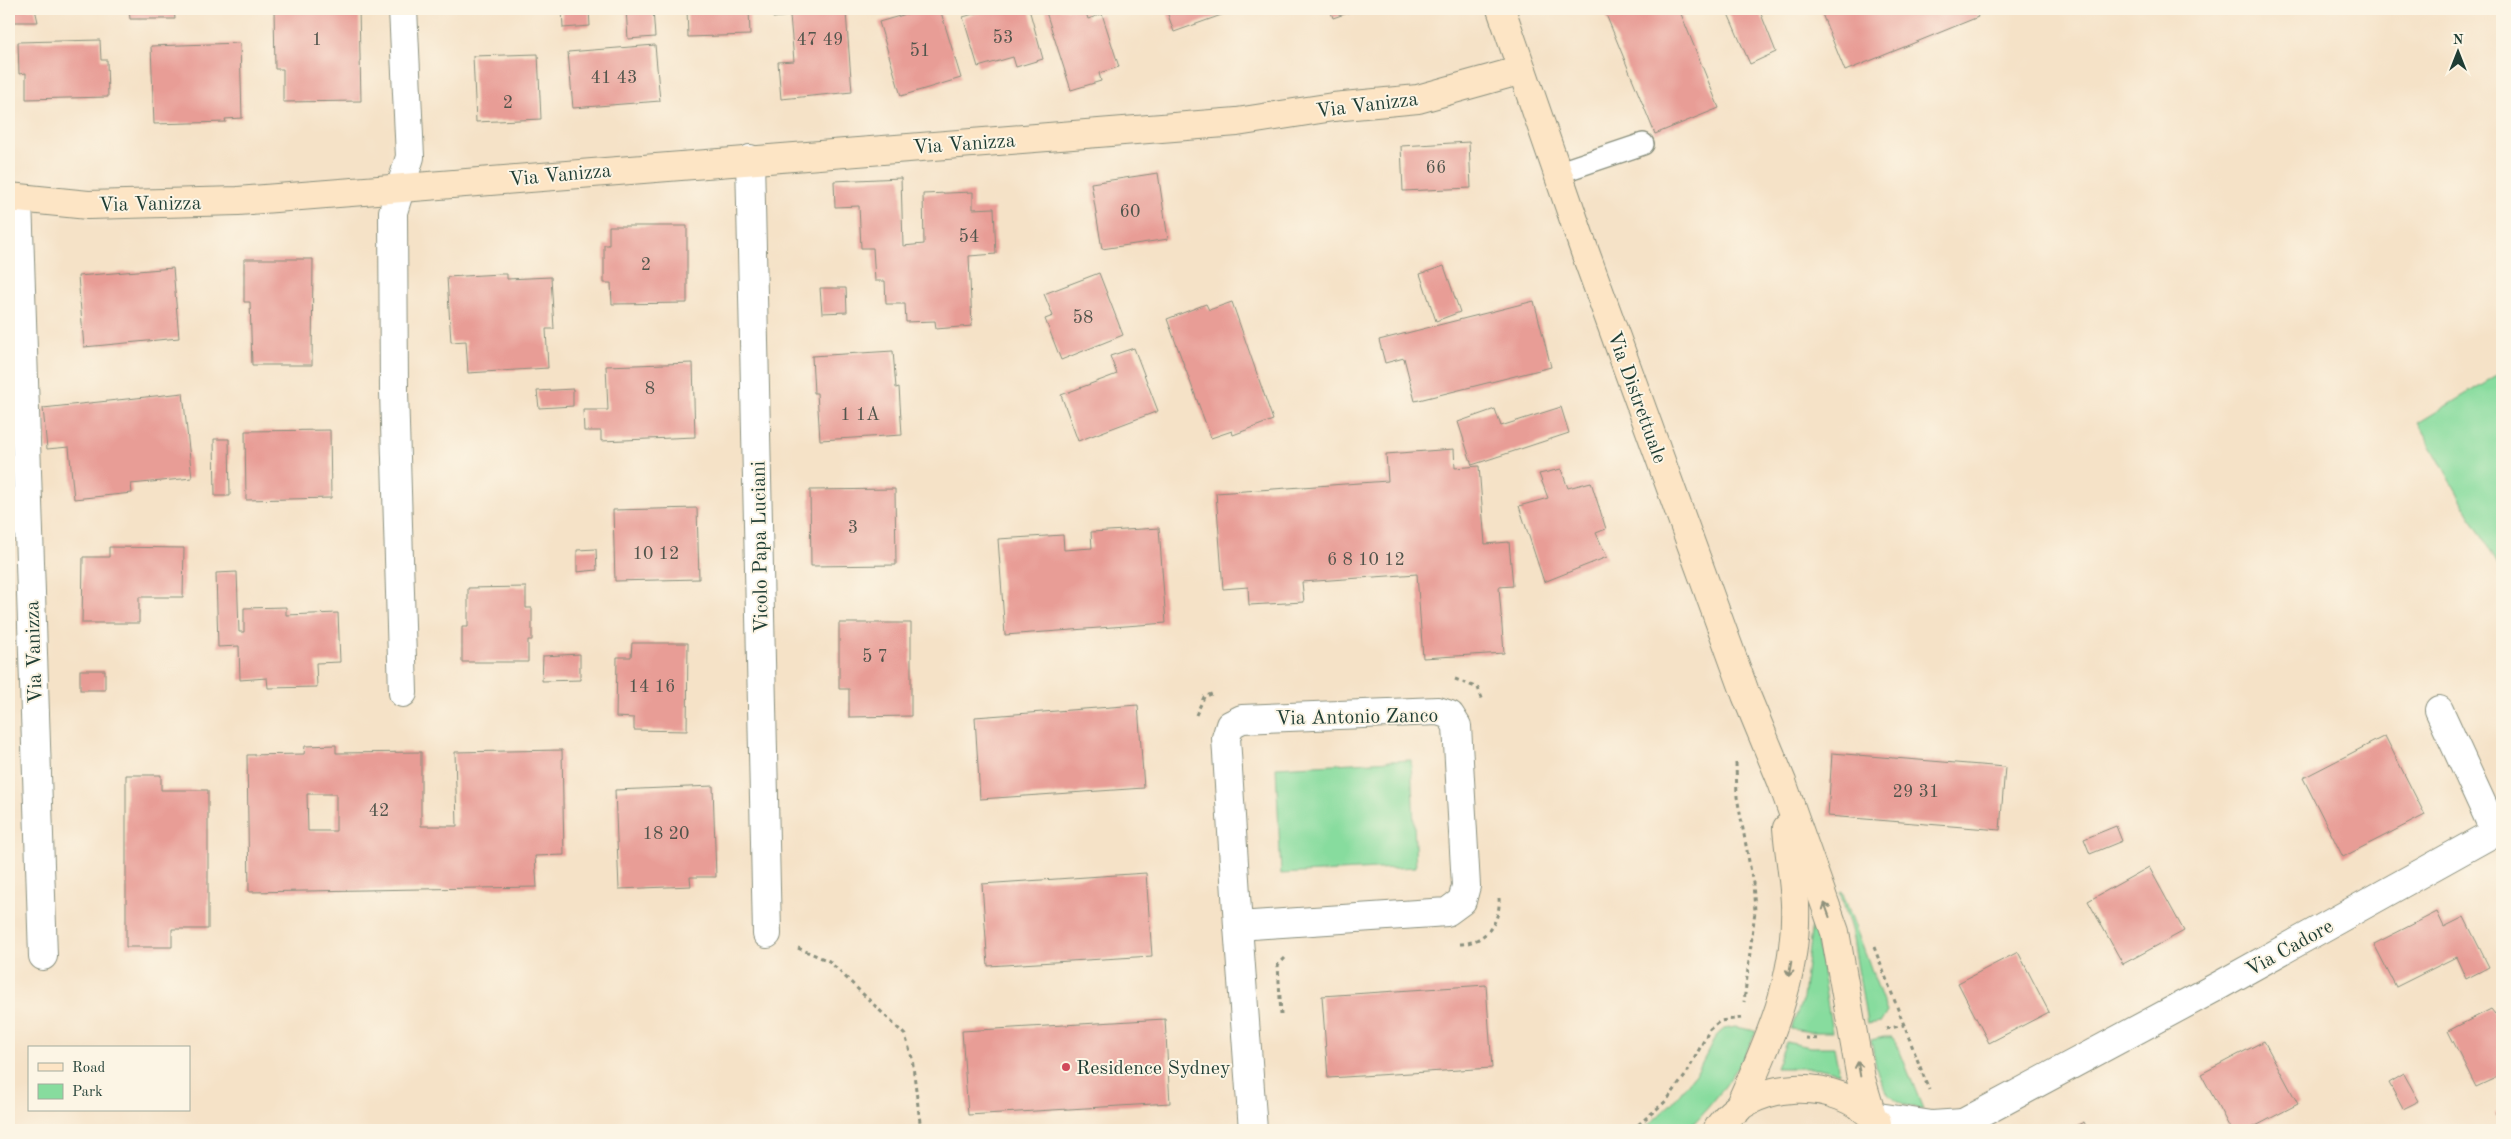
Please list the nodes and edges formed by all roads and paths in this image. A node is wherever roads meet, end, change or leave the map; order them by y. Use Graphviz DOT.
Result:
graph roads {
  1 [pos="403,9"];
  2 [pos="1501,9"];
  3 [pos="1522,70"];
  4 [pos="1643,144"];
  5 [pos="750,159"];
  6 [pos="1557,173"];
  7 [pos="401,188"];
  8 [pos="13,198"];
  9 [pos="1448,680"];
  10 [pos="1217,692"];
  11 [pos="403,693"];
  12 [pos="1486,705"];
  13 [pos="2439,710"];
  14 [pos="1196,723"];
  15 [pos="1736,761"];
  16 [pos="1782,782"];
  17 [pos="2499,839"];
  18 [pos="1498,889"];
  19 [pos="1238,926"];
  20 [pos="767,934"];
  21 [pos="1452,945"];
  22 [pos="1290,952"];
  23 [pos="43,956"];
  24 [pos="1281,1023"];
  25 [pos="1803,1038"];
  26 [pos="1824,1039"];
  27 [pos="1738,1109"];
  28 [pos="1878,1123"];
  29 [pos="1959,1127"];
  30 [pos="921,1130"];
  31 [pos="1253,1130"];
  32 [pos="1632,1130"];
  33 [pos="1717,1130"];
  1 -- 7 [label="street"];
  2 -- 3 [label="main road, Via Distrettuale"];
  3 -- 5 [label="main road, Via Vanizza"];
  3 -- 6 [label="main road, Via Distrettuale"];
  4 -- 6 [label="lane"];
  5 -- 7 [label="main road, Via Vanizza"];
  5 -- 20 [label="street, Vicolo Papa Luciani"];
  6 -- 16 [label="main road, Via Distrettuale"];
  7 -- 8 [label="main road, Via Vanizza"];
  7 -- 11 [label="street"];
  8 -- 23 [label="street, Via Vanizza"];
  9 -- 12 [label="path"];
  10 -- 14 [label="path"];
  13 -- 17 [label="street, Via Cadore"];
  15 -- 32 [label="path"];
  16 -- 27 [label="main road, one-way"];
  28 -- 16 [label="main road, one-way"];
  17 -- 29 [label="street, Via Cadore"];
  18 -- 21 [label="path"];
  19 -- 19 [label="street, Via Antonio Zanco"];
  19 -- 31 [label="street, Via Antonio Zanco"];
  20 -- 30 [label="path"];
  22 -- 24 [label="path"];
  25 -- 26 [label="path"];
  27 -- 28 [label="main road"];
  27 -- 33 [label="main road"];
  28 -- 29 [label="street, Via Cadore"];
}
